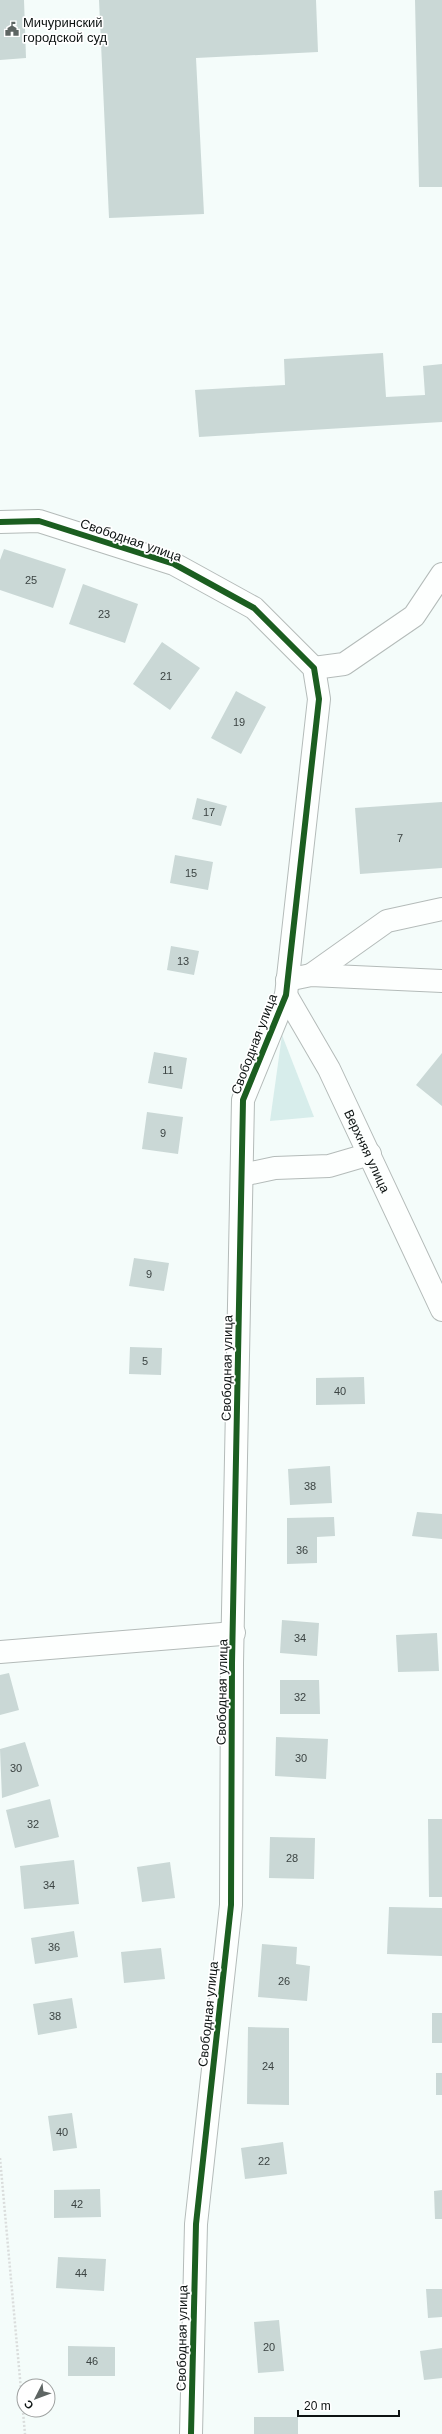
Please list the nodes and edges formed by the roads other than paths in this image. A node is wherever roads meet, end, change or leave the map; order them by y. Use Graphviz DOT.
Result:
graph roads {
  1 [pos="0,522"];
  2 [pos="442,574"];
  3 [pos="314,668"];
  4 [pos="442,909"];
  5 [pos="311,975"];
  6 [pos="442,981"];
  7 [pos="287,988"];
  8 [pos="370,1154"];
  9 [pos="242,1175"];
  10 [pos="442,1310"];
  11 [pos="234,1633"];
  12 [pos="0,1652"];
  13 [pos="191,2434"];
  1 -- 3 [label="street, Свободная улица"];
  2 -- 3 [label="street"];
  3 -- 7 [label="street, Свободная улица"];
  4 -- 5 [label="street"];
  5 -- 6 [label="street"];
  5 -- 7 [label="street"];
  7 -- 8 [label="street, Верхняя улица"];
  7 -- 9 [label="street, Свободная улица"];
  8 -- 9 [label="street"];
  8 -- 10 [label="street, Верхняя улица"];
  9 -- 11 [label="street, Свободная улица"];
  11 -- 12 [label="street"];
  11 -- 13 [label="street, Свободная улица"];
}
